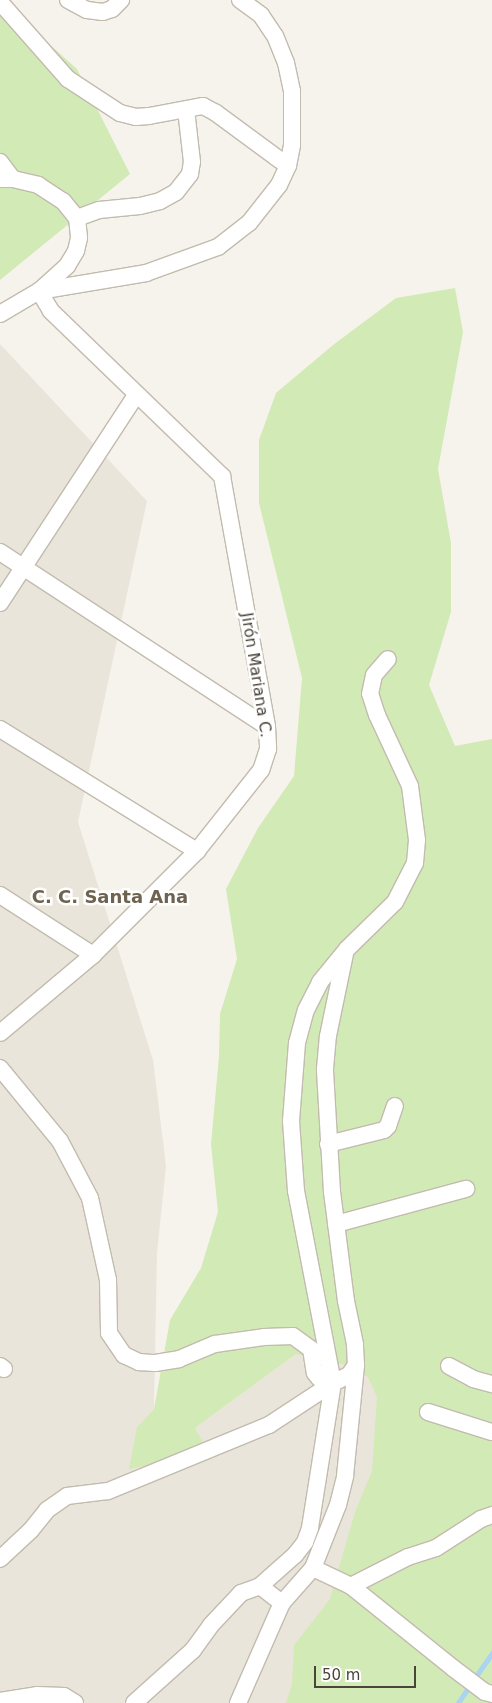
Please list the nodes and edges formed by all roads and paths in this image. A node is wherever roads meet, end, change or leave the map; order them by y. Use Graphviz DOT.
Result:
graph roads {
  1 [pos="68,0"];
  2 [pos="121,0"];
  3 [pos="240,0"];
  4 [pos="0,2"];
  5 [pos="186,109"];
  6 [pos="0,162"];
  7 [pos="288,166"];
  8 [pos="7,179"];
  9 [pos="77,218"];
  10 [pos="39,291"];
  11 [pos="0,314"];
  12 [pos="136,395"];
  13 [pos="0,552"];
  14 [pos="22,567"];
  15 [pos="0,603"];
  16 [pos="388,659"];
  17 [pos="267,727"];
  18 [pos="0,729"];
  19 [pos="197,851"];
  20 [pos="0,895"];
  21 [pos="346,949"];
  22 [pos="93,955"];
  23 [pos="0,1033"];
  24 [pos="0,1068"];
  25 [pos="395,1106"];
  26 [pos="328,1144"];
  27 [pos="466,1189"];
  28 [pos="336,1224"];
  29 [pos="356,1365"];
  30 [pos="449,1366"];
  31 [pos="333,1383"];
  32 [pos="492,1384"];
  33 [pos="428,1412"];
  34 [pos="492,1432"];
  35 [pos="492,1515"];
  36 [pos="0,1559"];
  37 [pos="314,1568"];
  38 [pos="260,1586"];
  39 [pos="350,1586"];
  40 [pos="282,1603"];
  41 [pos="487,1696"];
  42 [pos="0,1701"];
  43 [pos="75,1703"];
  44 [pos="134,1703"];
  45 [pos="238,1703"];
  1 -- 2 [label="street"];
  3 -- 7 [label="street"];
  4 -- 5 [label="street"];
  5 -- 7 [label="street"];
  5 -- 9 [label="street"];
  6 -- 8 [label="street"];
  7 -- 10 [label="street"];
  8 -- 9 [label="street"];
  9 -- 10 [label="street"];
  10 -- 11 [label="street"];
  10 -- 12 [label="street, Jirón Mariana C."];
  12 -- 14 [label="street"];
  12 -- 17 [label="street, Jirón Mariana C."];
  13 -- 14 [label="street"];
  14 -- 15 [label="street"];
  14 -- 17 [label="street"];
  16 -- 21 [label="street"];
  17 -- 19 [label="street, Jirón Mariana C."];
  18 -- 19 [label="street"];
  19 -- 22 [label="street, Jirón Mariana C."];
  20 -- 22 [label="street"];
  21 -- 26 [label="street"];
  21 -- 31 [label="street"];
  22 -- 23 [label="street, Jirón Mariana C."];
  24 -- 31 [label="street"];
  25 -- 26 [label="street"];
  26 -- 28 [label="street"];
  27 -- 28 [label="street"];
  28 -- 29 [label="street"];
  29 -- 31 [label="street"];
  29 -- 37 [label="street"];
  30 -- 32 [label="street"];
  31 -- 36 [label="street"];
  31 -- 38 [label="street"];
  33 -- 34 [label="street"];
  35 -- 39 [label="street"];
  37 -- 39 [label="street"];
  37 -- 40 [label="street"];
  38 -- 40 [label="street"];
  38 -- 44 [label="street"];
  39 -- 41 [label="street"];
  40 -- 45 [label="street"];
  42 -- 43 [label="street"];
}
